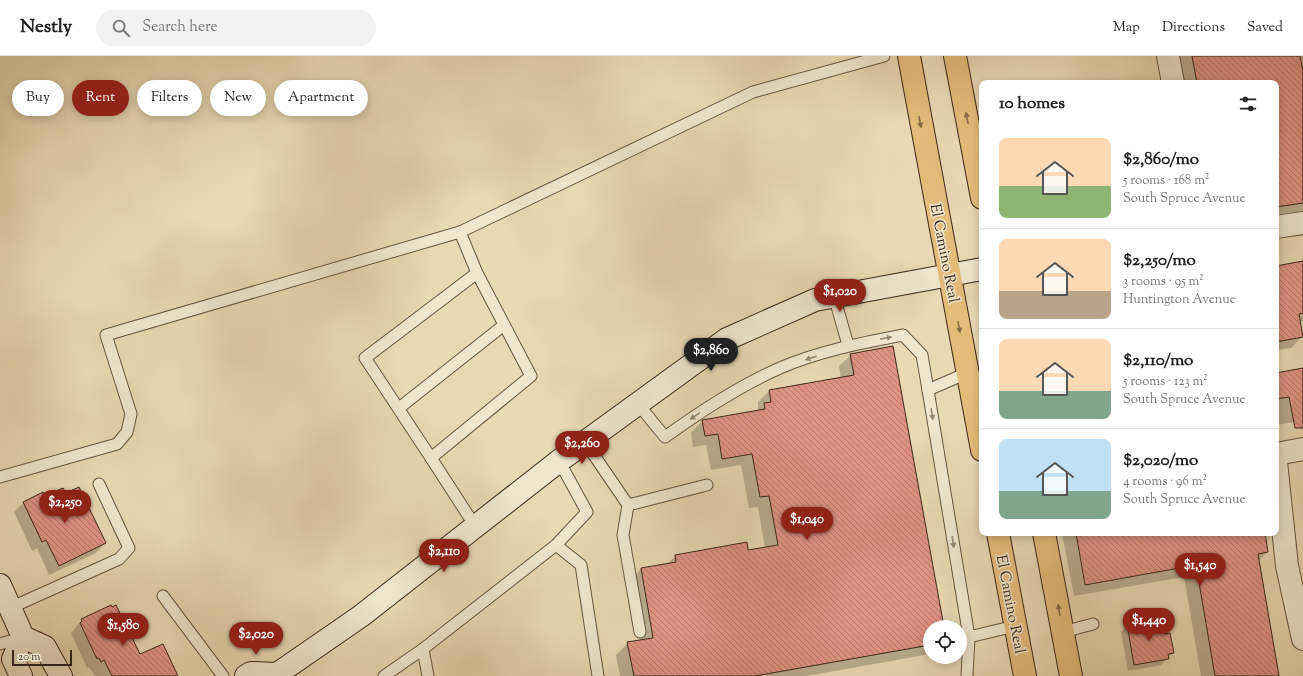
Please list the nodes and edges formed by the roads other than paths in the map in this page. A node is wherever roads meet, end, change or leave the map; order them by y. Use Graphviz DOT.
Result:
graph roads {
  1 [pos="884,56"];
  2 [pos="909,56"];
  3 [pos="956,56"];
  4 [pos="1168,56"];
  5 [pos="1172,80"];
  6 [pos="979,182"];
  7 [pos="1303,223"];
  8 [pos="1279,227"];
  9 [pos="460,232"];
  10 [pos="979,270"];
  11 [pos="477,273"];
  12 [pos="948,275"];
  13 [pos="834,296"];
  14 [pos="504,325"];
  15 [pos="848,345"];
  16 [pos="967,373"];
  17 [pos="928,390"];
  18 [pos="638,404"];
  19 [pos="399,408"];
  20 [pos="979,435"];
  21 [pos="586,442"];
  22 [pos="1303,448"];
  23 [pos="1279,453"];
  24 [pos="431,458"];
  25 [pos="559,461"];
  26 [pos="0,477"];
  27 [pos="99,484"];
  28 [pos="707,485"];
  29 [pos="1279,488"];
  30 [pos="628,505"];
  31 [pos="476,526"];
  32 [pos="999,536"];
  33 [pos="1045,536"];
  34 [pos="556,545"];
  35 [pos="0,585"];
  36 [pos="163,596"];
  37 [pos="10,608"];
  38 [pos="1093,624"];
  39 [pos="1015,626"];
  40 [pos="640,632"];
  41 [pos="1063,632"];
  42 [pos="969,637"];
  43 [pos="23,638"];
  44 [pos="1303,639"];
  45 [pos="0,644"];
  46 [pos="423,649"];
  47 [pos="276,675"];
  48 [pos="20,676"];
  49 [pos="61,676"];
  50 [pos="223,676"];
  51 [pos="246,676"];
  52 [pos="384,676"];
  53 [pos="428,676"];
  54 [pos="598,676"];
  55 [pos="966,676"];
  56 [pos="1025,676"];
  57 [pos="1071,676"];
  1 -- 9 [label="lane"];
  2 -- 12 [label="main road, El Camino Real, one-way"];
  6 -- 3 [label="main road, one-way"];
  4 -- 5 [label="main road"];
  7 -- 8 [label="main road"];
  9 -- 11 [label="lane"];
  9 -- 26 [label="lane"];
  10 -- 12 [label="main road"];
  11 -- 14 [label="lane"];
  11 -- 19 [label="lane"];
  12 -- 13 [label="main road"];
  12 -- 16 [label="main road, El Camino Real, one-way"];
  13 -- 15 [label="lane"];
  13 -- 18 [label="main road"];
  14 -- 19 [label="lane"];
  14 -- 24 [label="lane"];
  15 -- 17 [label="lane, one-way"];
  15 -- 18 [label="lane, one-way"];
  16 -- 17 [label="lane"];
  16 -- 20 [label="main road, El Camino Real"];
  17 -- 42 [label="lane, one-way"];
  18 -- 21 [label="main road"];
  19 -- 24 [label="lane"];
  21 -- 25 [label="main road"];
  21 -- 30 [label="lane"];
  22 -- 23 [label="main road"];
  24 -- 31 [label="lane"];
  25 -- 31 [label="main road"];
  25 -- 34 [label="lane"];
  27 -- 37 [label="lane"];
  28 -- 30 [label="lane"];
  29 -- 44 [label="main road"];
  30 -- 40 [label="lane"];
  31 -- 47 [label="main road"];
  32 -- 39 [label="main road, El Camino Real"];
  41 -- 33 [label="main road, one-way"];
  34 -- 46 [label="lane"];
  34 -- 54 [label="lane"];
  35 -- 37 [label="main road"];
  36 -- 50 [label="lane"];
  37 -- 43 [label="main road"];
  38 -- 41 [label="lane"];
  39 -- 42 [label="lane"];
  39 -- 56 [label="main road, El Camino Real"];
  41 -- 57 [label="main road"];
  42 -- 55 [label="lane"];
  43 -- 45 [label="lane"];
  43 -- 48 [label="main road"];
  43 -- 49 [label="main road"];
  46 -- 52 [label="lane"];
  46 -- 53 [label="lane"];
  47 -- 51 [label="main road"];
}
